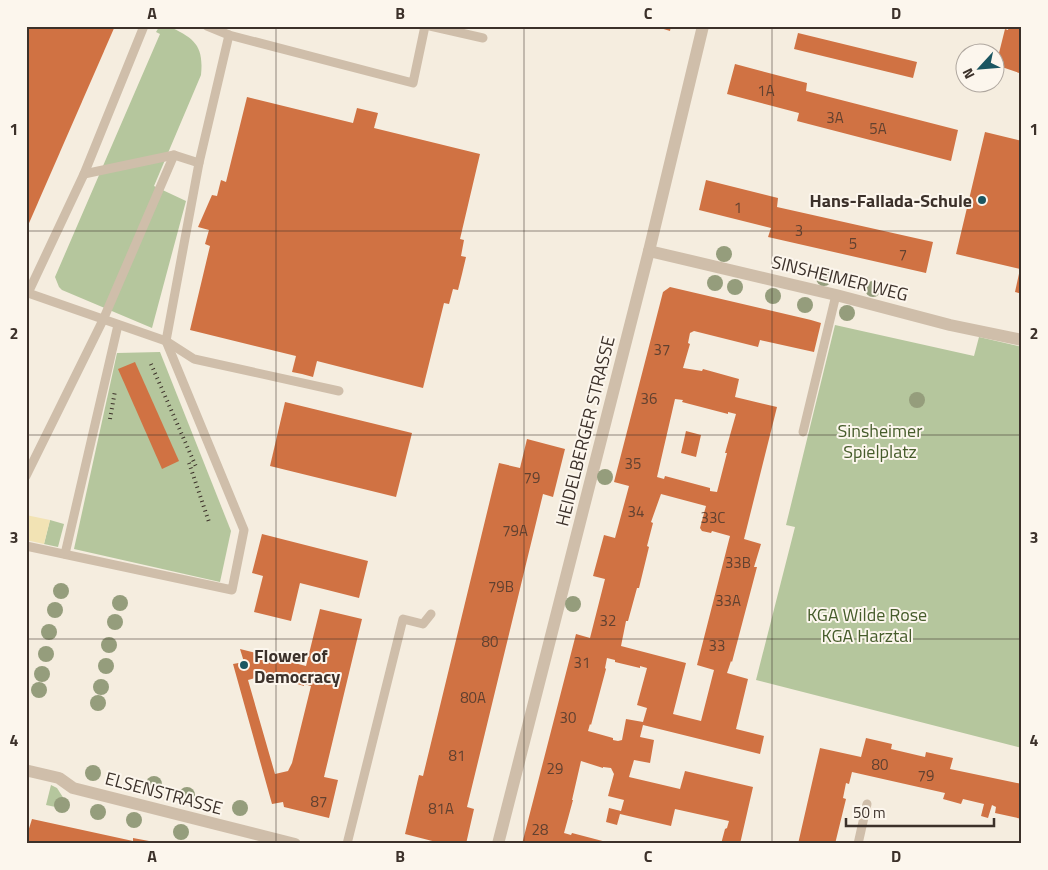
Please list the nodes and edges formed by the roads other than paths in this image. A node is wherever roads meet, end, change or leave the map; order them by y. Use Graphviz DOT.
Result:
graph roads {
  1 [pos="144,26"];
  2 [pos="207,26"];
  3 [pos="425,26"];
  4 [pos="430,26"];
  5 [pos="703,26"];
  6 [pos="229,35"];
  7 [pos="483,38"];
  8 [pos="174,155"];
  9 [pos="200,163"];
  10 [pos="84,174"];
  11 [pos="649,251"];
  12 [pos="27,294"];
  13 [pos="836,295"];
  14 [pos="103,320"];
  15 [pos="118,325"];
  16 [pos="166,340"];
  17 [pos="1022,340"];
  18 [pos="338,391"];
  19 [pos="803,432"];
  20 [pos="26,476"];
  21 [pos="26,546"];
  22 [pos="66,554"];
  23 [pos="431,614"];
  24 [pos="26,772"];
  25 [pos="867,804"];
  26 [pos="295,844"];
  27 [pos="347,844"];
  28 [pos="498,844"];
  29 [pos="858,844"];
  1 -- 10 [label="lane"];
  2 -- 6 [label="lane"];
  3 -- 6 [label="lane"];
  4 -- 7 [label="lane"];
  5 -- 11 [label="street, HEIDELBERGER STRASSE"];
  6 -- 9 [label="lane"];
  8 -- 9 [label="lane"];
  8 -- 10 [label="lane"];
  8 -- 14 [label="lane"];
  9 -- 16 [label="lane"];
  10 -- 12 [label="lane"];
  11 -- 13 [label="street, SINSHEIMER WEG"];
  11 -- 28 [label="street, HEIDELBERGER STRASSE"];
  12 -- 14 [label="lane"];
  13 -- 17 [label="street, SINSHEIMER WEG"];
  13 -- 19 [label="lane"];
  14 -- 15 [label="lane"];
  14 -- 20 [label="lane"];
  15 -- 16 [label="lane"];
  15 -- 22 [label="lane"];
  16 -- 18 [label="lane"];
  16 -- 22 [label="lane"];
  21 -- 22 [label="lane"];
  23 -- 27 [label="lane"];
  24 -- 26 [label="street, ELSENSTRASSE"];
  25 -- 29 [label="lane"];
}
